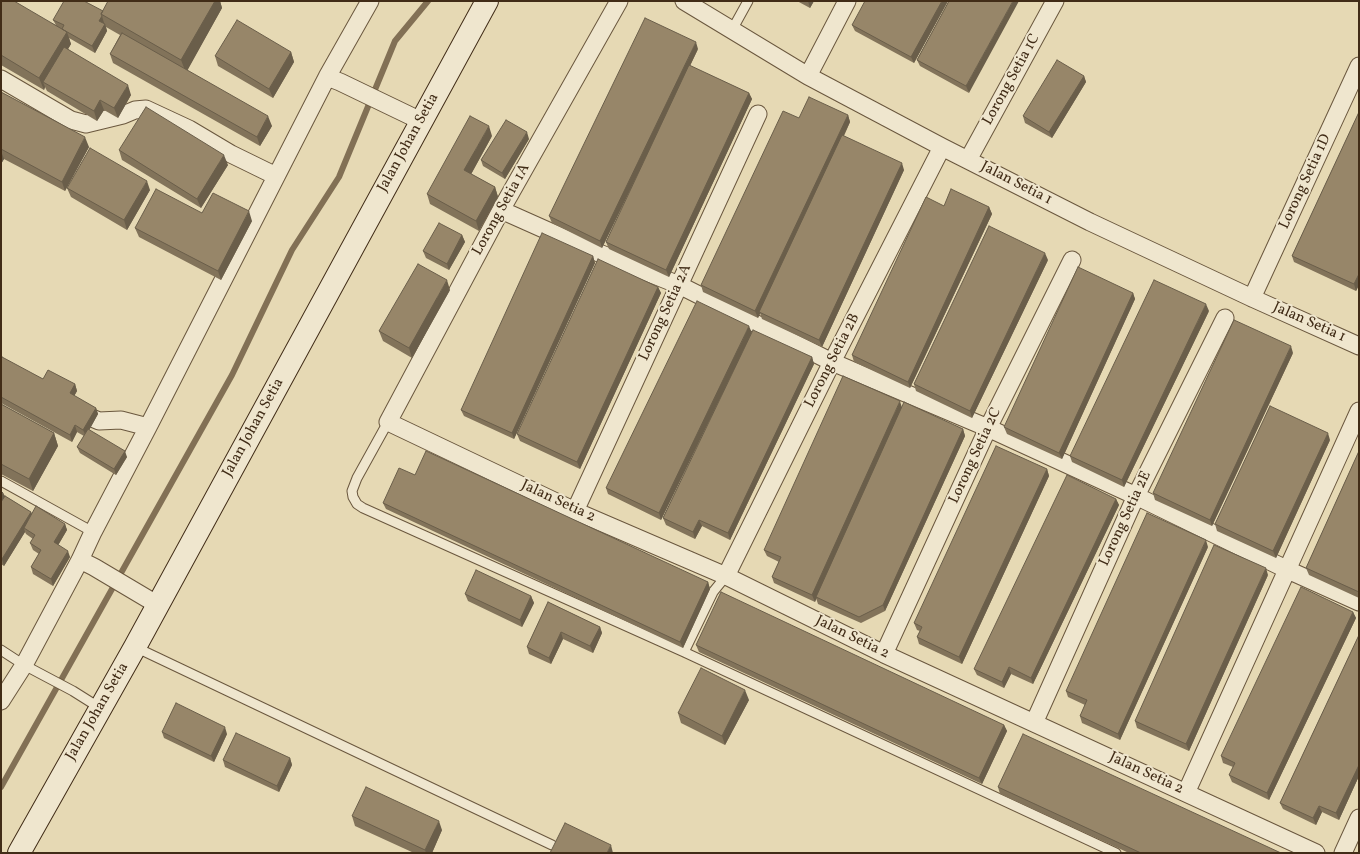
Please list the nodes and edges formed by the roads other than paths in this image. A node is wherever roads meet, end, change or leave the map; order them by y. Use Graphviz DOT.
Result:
graph roads {
  1 [pos="370,1"];
  2 [pos="487,1"];
  3 [pos="619,1"];
  4 [pos="684,1"];
  5 [pos="748,1"];
  6 [pos="847,1"];
  7 [pos="1055,1"];
  8 [pos="732,30"];
  9 [pos="1359,66"];
  10 [pos="808,76"];
  11 [pos="1,79"];
  12 [pos="334,80"];
  13 [pos="758,114"];
  14 [pos="421,121"];
  15 [pos="942,147"];
  16 [pos="968,160"];
  17 [pos="276,176"];
  18 [pos="501,210"];
  19 [pos="1072,260"];
  20 [pos="679,285"];
  21 [pos="1252,298"];
  22 [pos="1225,318"];
  23 [pos="1359,346"];
  24 [pos="832,362"];
  25 [pos="60,404"];
  26 [pos="1359,411"];
  27 [pos="388,422"];
  28 [pos="148,427"];
  29 [pos="988,428"];
  30 [pos="1,481"];
  31 [pos="1136,496"];
  32 [pos="575,511"];
  33 [pos="93,532"];
  34 [pos="87,564"];
  35 [pos="1288,570"];
  36 [pos="726,576"];
  37 [pos="1359,602"];
  38 [pos="158,606"];
  39 [pos="135,647"];
  40 [pos="1,650"];
  41 [pos="684,652"];
  42 [pos="884,654"];
  43 [pos="24,664"];
  44 [pos="1,701"];
  45 [pos="100,708"];
  46 [pos="1034,722"];
  47 [pos="1186,793"];
  48 [pos="1359,818"];
  49 [pos="552,845"];
  50 [pos="18,853"];
  51 [pos="1116,853"];
  52 [pos="1316,853"];
  53 [pos="1343,853"];
  1 -- 12 [label="street"];
  2 -- 14 [label="main road, Jalan Johan Setia"];
  3 -- 18 [label="street, Lorong Setia 1A"];
  4 -- 8 [label="street, Jalan Setia 1"];
  5 -- 8 [label="lane"];
  6 -- 10 [label="street"];
  7 -- 16 [label="street, Lorong Setia 1C"];
  8 -- 10 [label="street, Jalan Setia 1"];
  9 -- 21 [label="street, Lorong Setia 1D"];
  10 -- 15 [label="street, Jalan Setia 1"];
  11 -- 17 [label="street"];
  12 -- 14 [label="street"];
  12 -- 17 [label="street"];
  13 -- 20 [label="street, Lorong Setia 2A"];
  14 -- 38 [label="main road, Jalan Johan Setia"];
  15 -- 16 [label="street, Jalan Setia 1"];
  15 -- 24 [label="street, Lorong Setia 2B"];
  16 -- 21 [label="street, Jalan Setia 1"];
  17 -- 28 [label="street"];
  18 -- 20 [label="street"];
  18 -- 27 [label="street, Lorong Setia 1A"];
  19 -- 29 [label="street, Lorong Setia 2C"];
  20 -- 24 [label="street"];
  20 -- 32 [label="street, Lorong Setia 2A"];
  21 -- 23 [label="street, Jalan Setia 1"];
  22 -- 31 [label="street, Lorong Setia 2E"];
  24 -- 29 [label="street"];
  24 -- 36 [label="street, Lorong Setia 2B"];
  25 -- 28 [label="street"];
  26 -- 35 [label="street"];
  27 -- 32 [label="street, Jalan Setia 2"];
  27 -- 41 [label="lane"];
  28 -- 33 [label="street"];
  29 -- 31 [label="street"];
  29 -- 42 [label="street, Lorong Setia 2C"];
  30 -- 33 [label="lane"];
  31 -- 35 [label="street"];
  31 -- 46 [label="street, Lorong Setia 2E"];
  32 -- 36 [label="street, Jalan Setia 2"];
  33 -- 34 [label="street"];
  34 -- 38 [label="street"];
  34 -- 43 [label="street"];
  35 -- 37 [label="street"];
  35 -- 47 [label="street"];
  36 -- 41 [label="lane"];
  36 -- 42 [label="street, Jalan Setia 2"];
  38 -- 39 [label="main road, Jalan Johan Setia"];
  39 -- 45 [label="main road, Jalan Johan Setia"];
  39 -- 49 [label="lane"];
  40 -- 43 [label="lane"];
  41 -- 51 [label="lane"];
  42 -- 46 [label="street, Jalan Setia 2"];
  43 -- 44 [label="street"];
  43 -- 45 [label="lane"];
  45 -- 50 [label="main road, Jalan Johan Setia"];
  46 -- 47 [label="street, Jalan Setia 2"];
  47 -- 52 [label="street, Jalan Setia 2"];
  48 -- 53 [label="street"];
}
